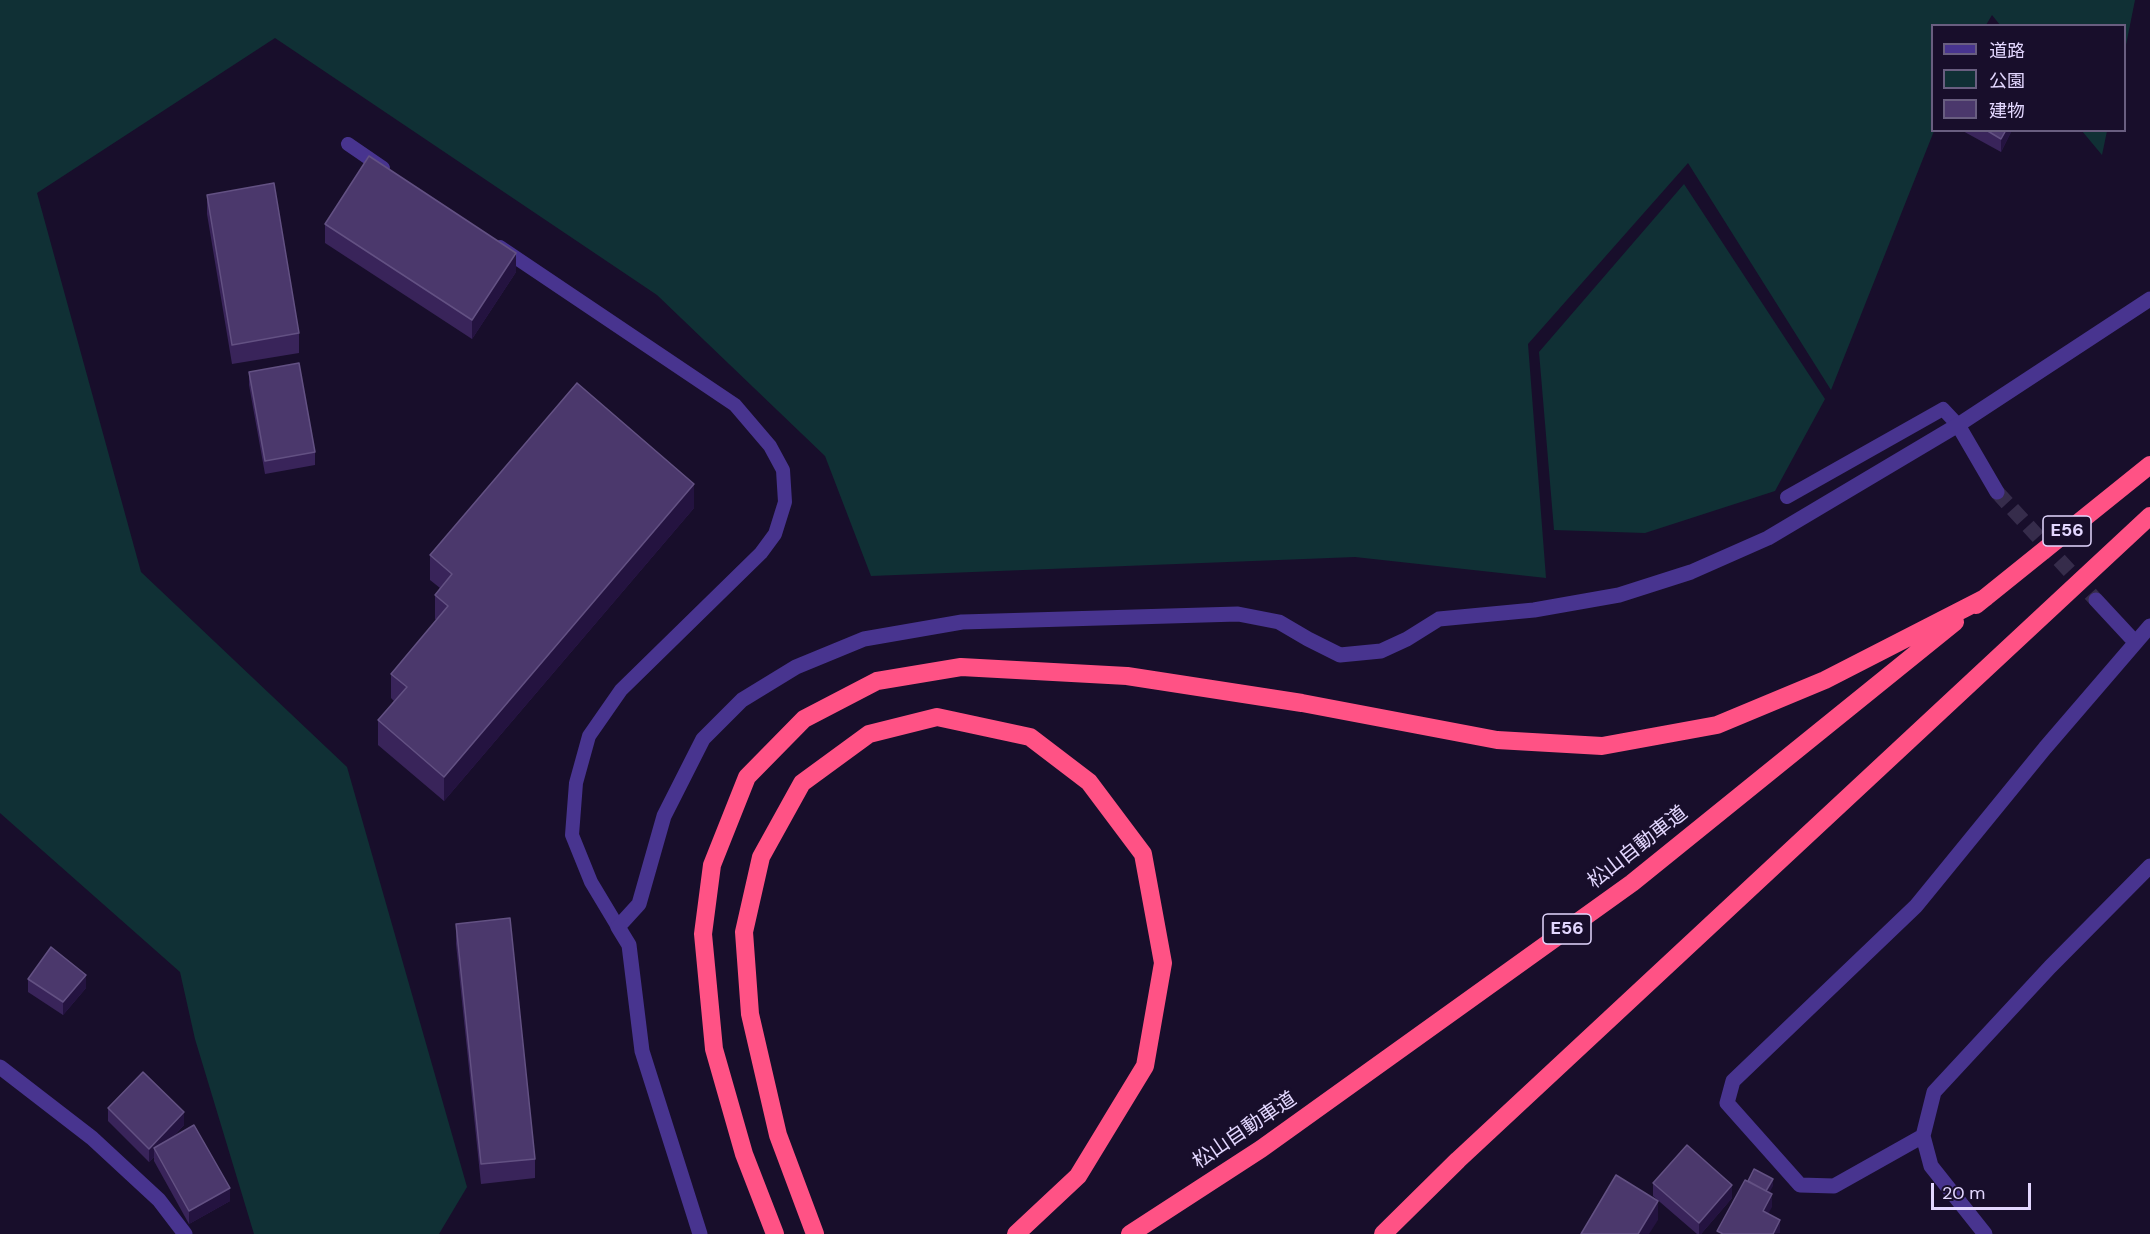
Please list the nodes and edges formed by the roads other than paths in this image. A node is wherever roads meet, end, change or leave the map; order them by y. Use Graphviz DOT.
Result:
graph roads {
  1 [pos="348,144"];
  2 [pos="398,178"];
  3 [pos="487,238"];
  4 [pos="2150,299"];
  5 [pos="1958,425"];
  6 [pos="2150,465"];
  7 [pos="1997,492"];
  8 [pos="1787,497"];
  9 [pos="2150,516"];
  10 [pos="1985,598"];
  11 [pos="2096,600"];
  12 [pos="2150,626"];
  13 [pos="2135,642"];
  14 [pos="2150,866"];
  15 [pos="618,927"];
  16 [pos="0,1067"];
  17 [pos="1923,1136"];
  18 [pos="185,1234"];
  19 [pos="700,1234"];
  20 [pos="775,1234"];
  21 [pos="814,1234"];
  22 [pos="1016,1234"];
  23 [pos="1130,1234"];
  24 [pos="1383,1234"];
  25 [pos="1985,1234"];
  1 -- 2 [label="lane"];
  3 -- 15 [label="lane"];
  4 -- 5 [label="street"];
  5 -- 7 [label="street"];
  5 -- 8 [label="lane"];
  5 -- 15 [label="street"];
  6 -- 10 [label="highway, 松山自動車道 / E56"];
  9 -- 24 [label="highway"];
  10 -- 20 [label="highway"];
  10 -- 23 [label="highway, 松山自動車道 / E56"];
  11 -- 13 [label="street"];
  12 -- 13 [label="street"];
  13 -- 17 [label="street"];
  14 -- 17 [label="street"];
  15 -- 19 [label="street"];
  16 -- 18 [label="street"];
  17 -- 25 [label="street"];
  21 -- 22 [label="highway"];
}
